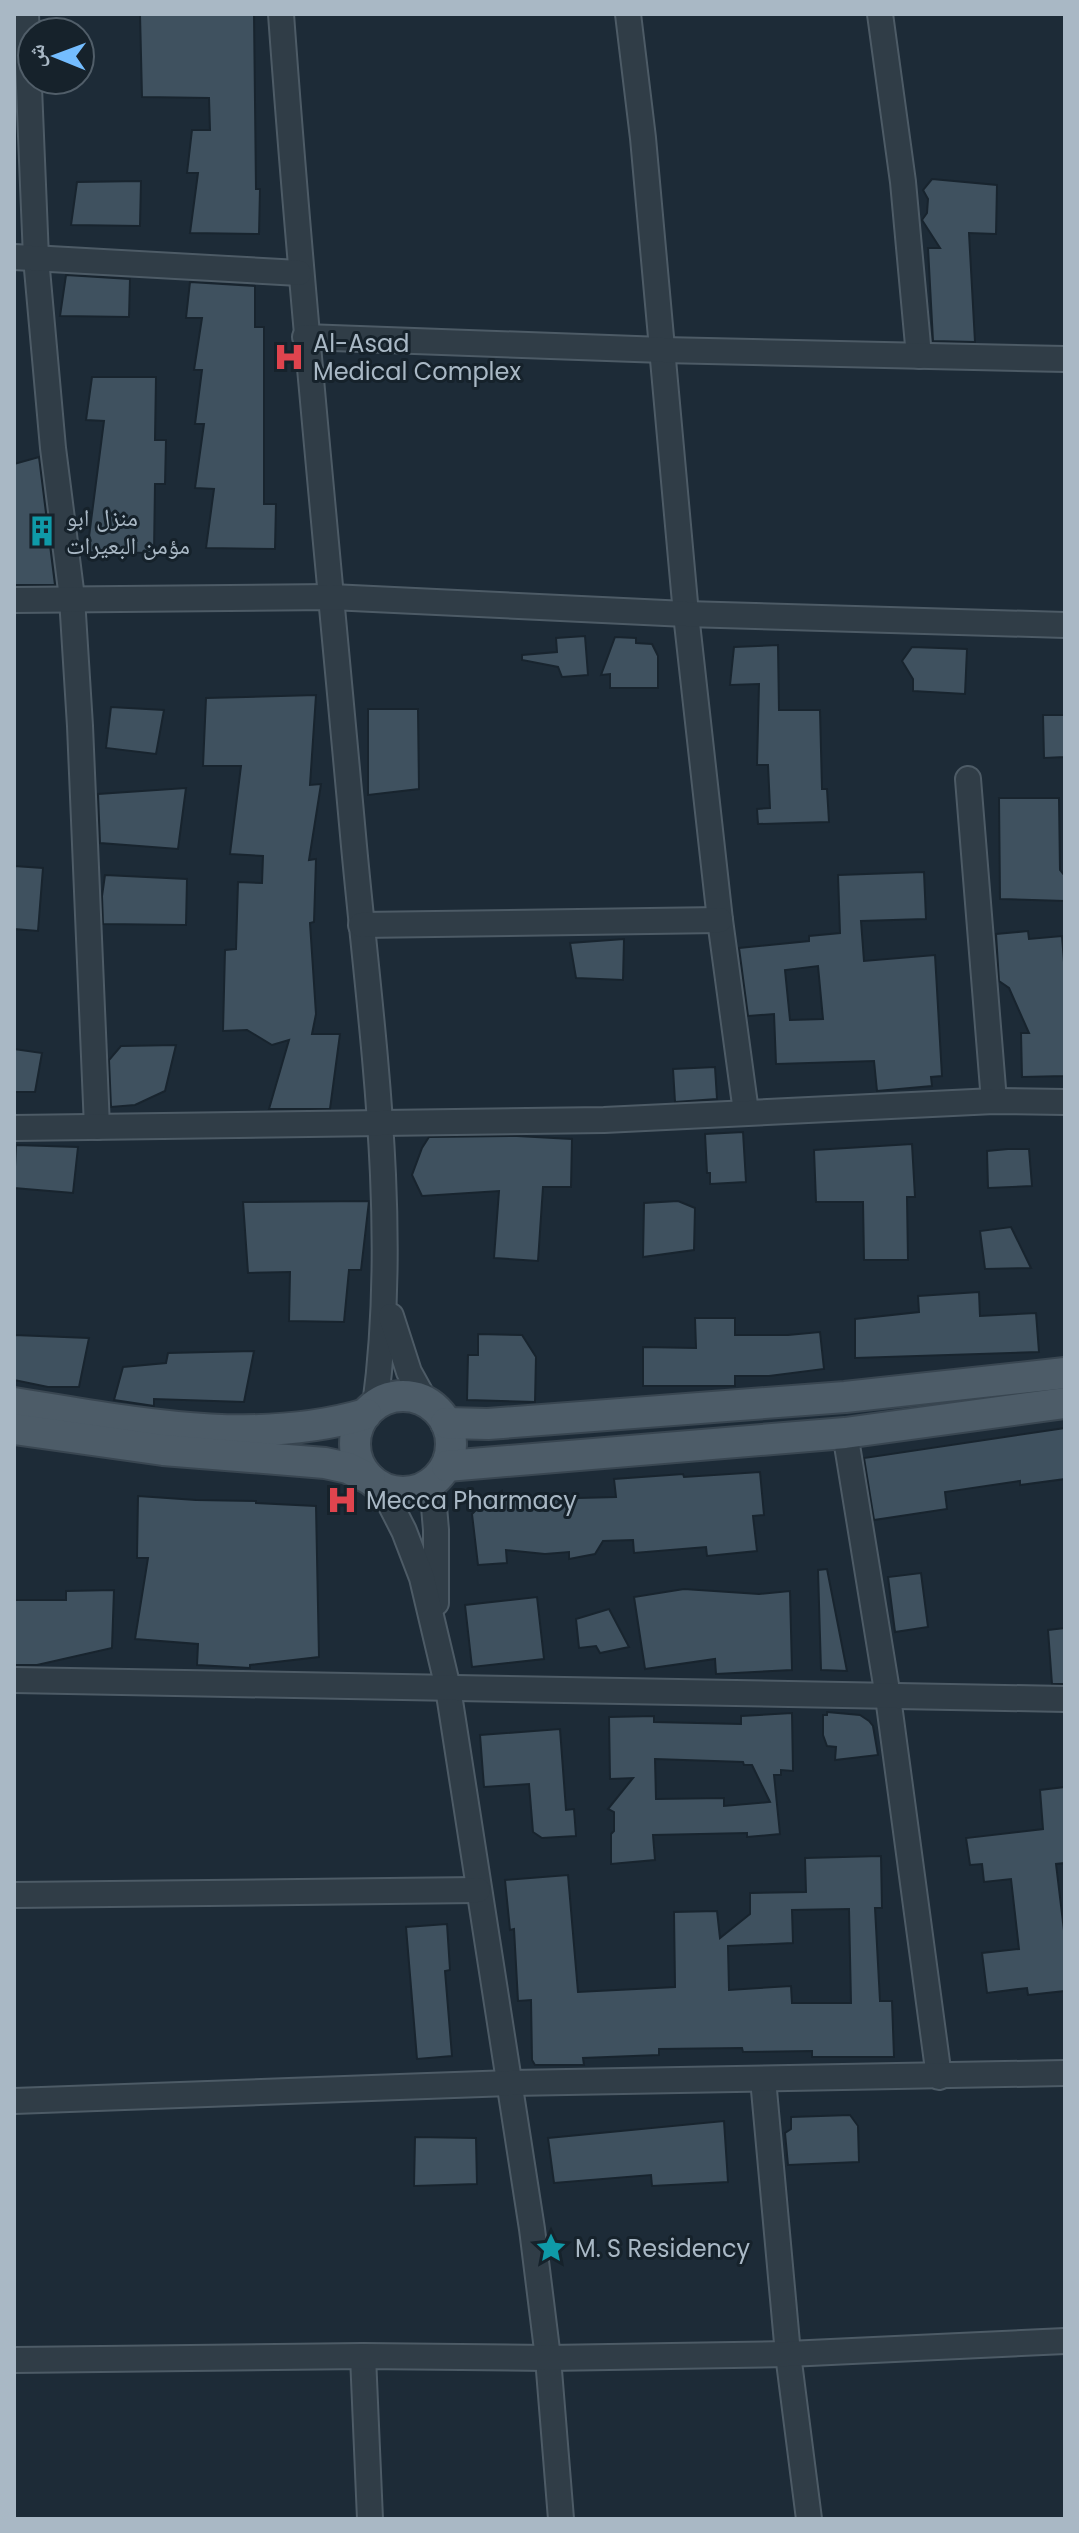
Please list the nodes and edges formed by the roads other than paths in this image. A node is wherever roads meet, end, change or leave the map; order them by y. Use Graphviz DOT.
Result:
graph roads {
  1 [pos="26,14"];
  2 [pos="281,14"];
  3 [pos="628,14"];
  4 [pos="880,14"];
  5 [pos="25,257"];
  6 [pos="299,273"];
  7 [pos="305,337"];
  8 [pos="663,350"];
  9 [pos="919,356"];
  10 [pos="1065,359"];
  11 [pos="331,597"];
  12 [pos="72,598"];
  13 [pos="14,600"];
  14 [pos="686,614"];
  15 [pos="1065,625"];
  16 [pos="968,779"];
  17 [pos="720,920"];
  18 [pos="361,925"];
  19 [pos="994,1101"];
  20 [pos="1065,1102"];
  21 [pos="746,1112"];
  22 [pos="379,1125"];
  23 [pos="97,1127"];
  24 [pos="14,1128"];
  25 [pos="385,1278"];
  26 [pos="1065,1373"];
  27 [pos="425,1401"];
  28 [pos="14,1403"];
  29 [pos="1065,1403"];
  30 [pos="371,1410"];
  31 [pos="446,1423"];
  32 [pos="488,1424"];
  33 [pos="322,1425"];
  34 [pos="14,1429"];
  35 [pos="845,1433"];
  36 [pos="492,1461"];
  37 [pos="325,1463"];
  38 [pos="439,1474"];
  39 [pos="376,1483"];
  40 [pos="434,1625"];
  41 [pos="14,1680"];
  42 [pos="448,1688"];
  43 [pos="888,1697"];
  44 [pos="1065,1699"];
  45 [pos="478,1890"];
  46 [pos="14,1895"];
  47 [pos="1065,2073"];
  48 [pos="939,2077"];
  49 [pos="763,2079"];
  50 [pos="511,2083"];
  51 [pos="14,2101"];
  52 [pos="1065,2341"];
  53 [pos="788,2354"];
  54 [pos="363,2356"];
  55 [pos="548,2358"];
  56 [pos="14,2360"];
  57 [pos="370,2519"];
  58 [pos="561,2519"];
  59 [pos="809,2519"];
  1 -- 5 [label="street"];
  2 -- 6 [label="street"];
  3 -- 8 [label="street"];
  4 -- 9 [label="street"];
  5 -- 6 [label="street"];
  5 -- 12 [label="street"];
  6 -- 7 [label="street"];
  7 -- 8 [label="street"];
  7 -- 11 [label="street"];
  8 -- 9 [label="street"];
  8 -- 14 [label="street"];
  9 -- 10 [label="street"];
  11 -- 12 [label="street"];
  11 -- 14 [label="street"];
  11 -- 18 [label="street"];
  12 -- 13 [label="street"];
  12 -- 23 [label="street"];
  14 -- 15 [label="street"];
  14 -- 17 [label="street"];
  16 -- 19 [label="street"];
  17 -- 18 [label="street"];
  17 -- 21 [label="street"];
  18 -- 22 [label="street"];
  19 -- 20 [label="street"];
  19 -- 21 [label="street"];
  21 -- 22 [label="street"];
  22 -- 23 [label="street"];
  22 -- 25 [label="street"];
  23 -- 24 [label="street"];
  25 -- 27 [label="street"];
  25 -- 30 [label="street"];
  26 -- 32 [label="main road"];
  27 -- 30 [label="main road"];
  27 -- 31 [label="main road"];
  28 -- 33 [label="main road"];
  29 -- 35 [label="main road"];
  30 -- 33 [label="main road"];
  30 -- 39 [label="main road"];
  31 -- 32 [label="main road"];
  31 -- 38 [label="main road"];
  32 -- 36 [label="main road"];
  33 -- 37 [label="main road"];
  34 -- 37 [label="main road"];
  35 -- 36 [label="main road"];
  35 -- 43 [label="street"];
  36 -- 38 [label="main road"];
  37 -- 39 [label="main road"];
  38 -- 39 [label="main road"];
  38 -- 40 [label="street"];
  39 -- 40 [label="street"];
  40 -- 42 [label="street"];
  41 -- 42 [label="street"];
  42 -- 43 [label="street"];
  42 -- 45 [label="street"];
  43 -- 44 [label="street"];
  43 -- 48 [label="street"];
  45 -- 46 [label="street"];
  45 -- 50 [label="street"];
  47 -- 48 [label="street"];
  48 -- 49 [label="street"];
  49 -- 50 [label="street"];
  49 -- 53 [label="street"];
  50 -- 51 [label="street"];
  50 -- 55 [label="street"];
  52 -- 53 [label="street"];
  53 -- 55 [label="street"];
  53 -- 59 [label="street"];
  54 -- 55 [label="street"];
  54 -- 56 [label="street"];
  54 -- 57 [label="street"];
  55 -- 58 [label="street"];
}
